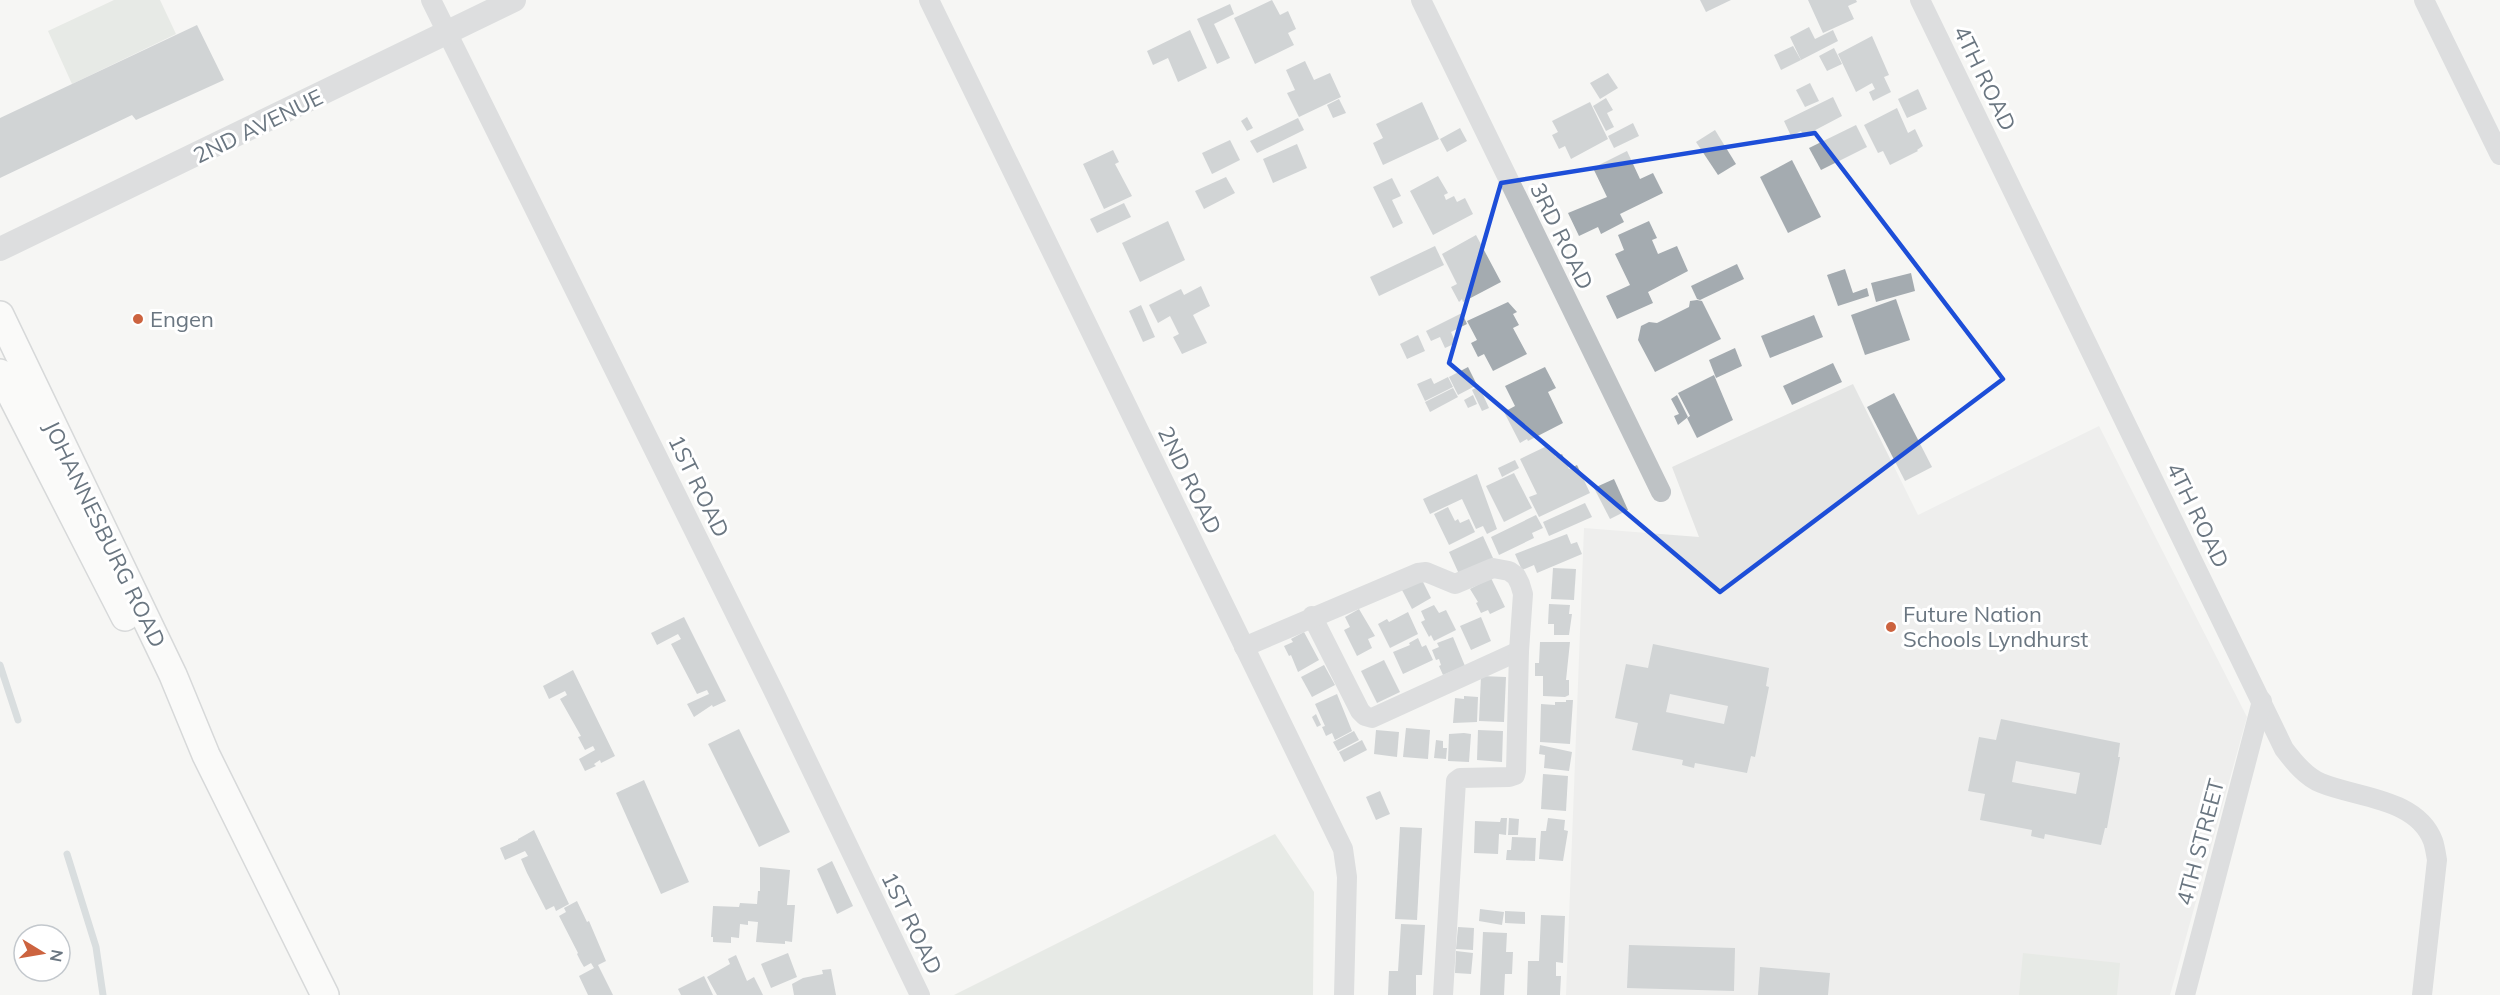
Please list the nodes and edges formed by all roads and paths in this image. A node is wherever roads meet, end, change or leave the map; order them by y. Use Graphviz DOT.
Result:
graph roads {
  1 [pos="431,0"];
  2 [pos="514,0"];
  3 [pos="929,0"];
  4 [pos="1421,0"];
  5 [pos="1920,0"];
  6 [pos="2424,0"];
  7 [pos="449,33"];
  8 [pos="2500,155"];
  9 [pos="0,249"];
  10 [pos="0,315"];
  11 [pos="0,373"];
  12 [pos="1661,492"];
  13 [pos="1312,616"];
  14 [pos="1244,647"];
  15 [pos="1519,651"];
  16 [pos="2262,701"];
  17 [pos="206,755"];
  18 [pos="325,995"];
  19 [pos="920,995"];
  20 [pos="1344,995"];
  21 [pos="1443,995"];
  22 [pos="2185,995"];
  23 [pos="2422,995"];
  1 -- 7 [label="street, 1ST ROAD"];
  2 -- 7 [label="street, 2ND AVENUE"];
  3 -- 14 [label="street, 2ND ROAD"];
  4 -- 12 [label="street, 3RD ROAD"];
  5 -- 16 [label="street, 4TH ROAD"];
  6 -- 8 [label="street"];
  7 -- 9 [label="street, 2ND AVENUE"];
  7 -- 19 [label="street, 1ST ROAD"];
  10 -- 17 [label="main road, JOHANNESBURG ROAD"];
  11 -- 17 [label="main road, JOHANNESBURG ROAD"];
  13 -- 14 [label="street"];
  13 -- 15 [label="street"];
  13 -- 15 [label="street"];
  14 -- 20 [label="street, 2ND ROAD"];
  15 -- 21 [label="street"];
  16 -- 22 [label="street, 4TH STREET"];
  16 -- 23 [label="street, 4TH ROAD"];
  17 -- 18 [label="main road, JOHANNESBURG ROAD"];
}
